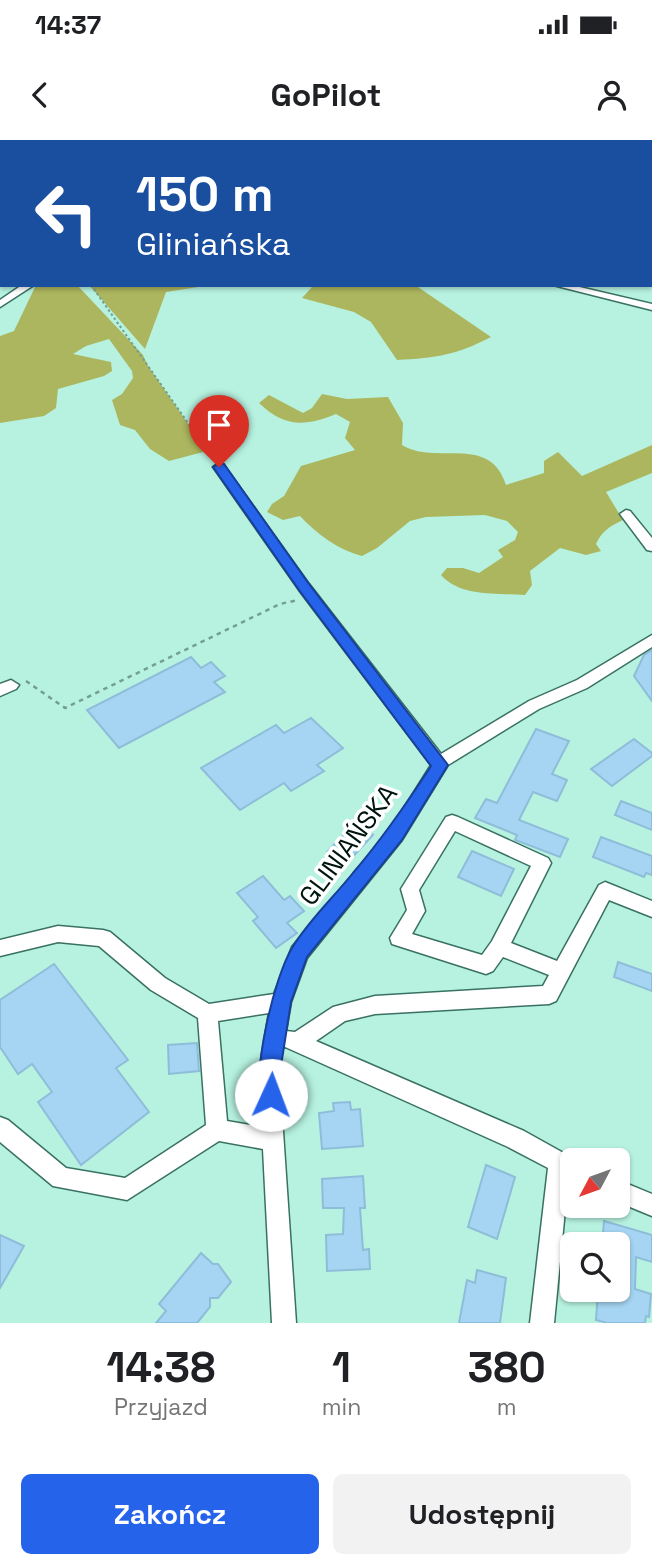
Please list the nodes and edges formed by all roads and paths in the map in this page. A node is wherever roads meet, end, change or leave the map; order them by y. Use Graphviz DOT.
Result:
graph roads {
  1 [pos="26,287"];
  2 [pos="91,287"];
  3 [pos="567,287"];
  4 [pos="0,304"];
  5 [pos="652,307"];
  6 [pos="219,467"];
  7 [pos="626,514"];
  8 [pos="652,547"];
  9 [pos="312,598"];
  10 [pos="652,640"];
  11 [pos="5,688"];
  12 [pos="439,764"];
  13 [pos="652,909"];
  14 [pos="499,947"];
  15 [pos="0,948"];
  16 [pos="561,971"];
  17 [pos="281,1002"];
  18 [pos="207,1013"];
  19 [pos="287,1038"];
  20 [pos="0,1128"];
  21 [pos="217,1130"];
  22 [pos="274,1140"];
  23 [pos="560,1164"];
  24 [pos="630,1196"];
  25 [pos="652,1205"];
  26 [pos="560,1206"];
  27 [pos="284,1323"];
  28 [pos="542,1323"];
  1 -- 4 [label="street"];
  2 -- 6 [label="path"];
  3 -- 5 [label="street"];
  6 -- 9 [label="street"];
  7 -- 8 [label="street"];
  9 -- 11 [label="path"];
  9 -- 12 [label="street"];
  10 -- 12 [label="street"];
  12 -- 17 [label="street, GLINIAŃSKA"];
  13 -- 16 [label="street"];
  14 -- 14 [label="street"];
  14 -- 16 [label="street"];
  15 -- 18 [label="street"];
  16 -- 19 [label="street"];
  17 -- 18 [label="street"];
  17 -- 19 [label="street, GLINIAŃSKA"];
  18 -- 21 [label="street"];
  19 -- 22 [label="street, GLINIAŃSKA"];
  19 -- 23 [label="street"];
  20 -- 21 [label="street"];
  21 -- 22 [label="street"];
  22 -- 27 [label="street, GLINIAŃSKA"];
  24 -- 25 [label="street"];
  26 -- 28 [label="street"];
}
